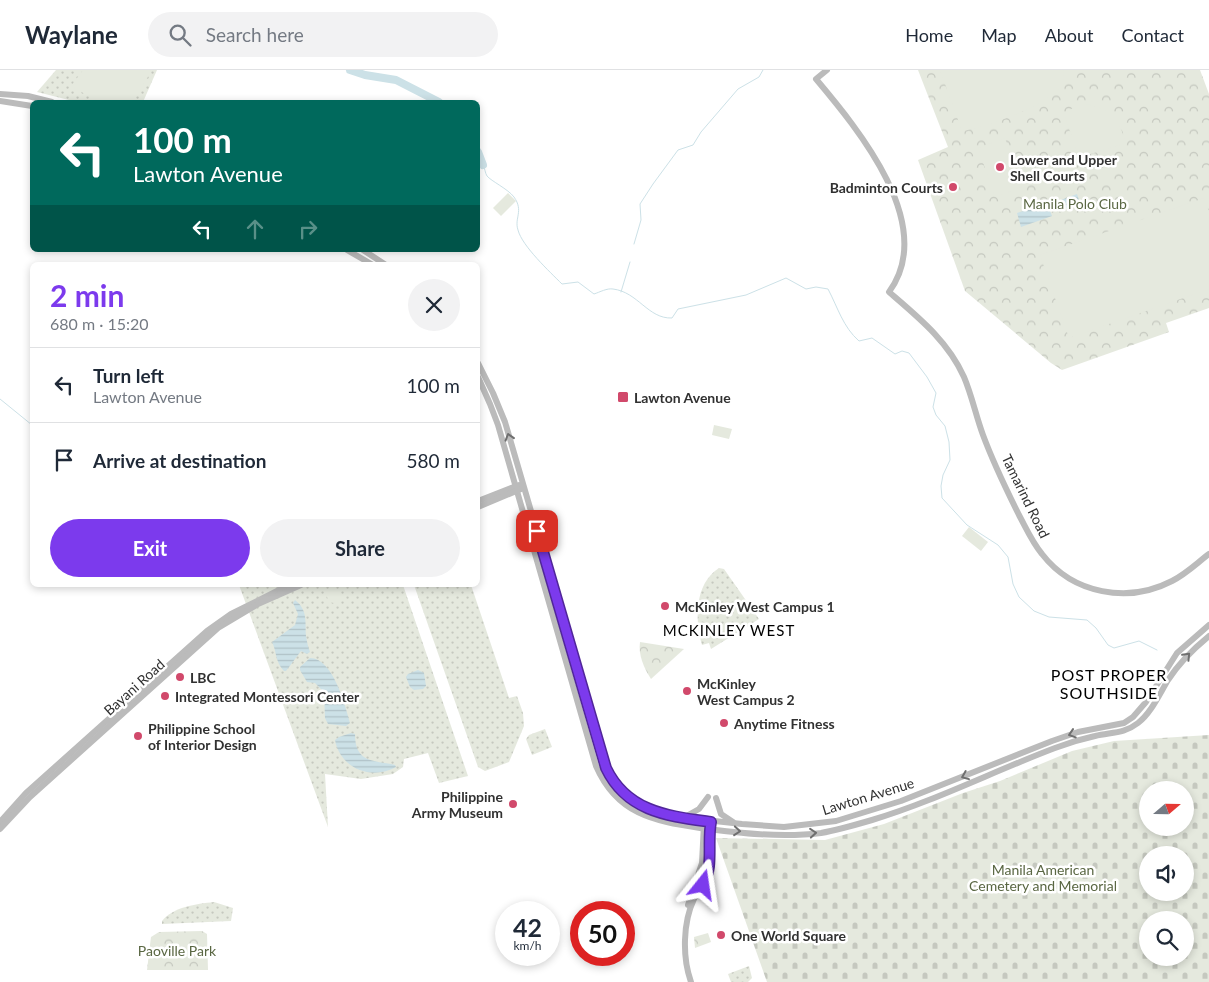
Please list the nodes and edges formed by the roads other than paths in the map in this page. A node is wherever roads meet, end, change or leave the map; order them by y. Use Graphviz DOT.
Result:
graph roads {
  1 [pos="827,70"];
  2 [pos="0,94"];
  3 [pos="44,100"];
  4 [pos="0,101"];
  5 [pos="30,106"];
  6 [pos="351,252"];
  7 [pos="366,252"];
  8 [pos="369,262"];
  9 [pos="381,262"];
  10 [pos="480,367"];
  11 [pos="480,382"];
  12 [pos="512,475"];
  13 [pos="520,487"];
  14 [pos="501,494"];
  15 [pos="480,500"];
  16 [pos="521,504"];
  17 [pos="480,506"];
  18 [pos="1209,554"];
  19 [pos="285,587"];
  20 [pos="297,587"];
  21 [pos="1209,625"];
  22 [pos="1209,636"];
  23 [pos="682,818"];
  24 [pos="0,822"];
  25 [pos="742,824"];
  26 [pos="707,825"];
  27 [pos="0,829"];
  28 [pos="687,982"];
  29 [pos="691,982"];
  1 -- 18 [label="main road, Tamarind Road"];
  2 -- 3 [label="main road"];
  4 -- 5 [label="main road"];
  6 -- 8 [label="main road"];
  7 -- 9 [label="main road"];
  13 -- 10 [label="main road, Lawton Avenue, one-way"];
  11 -- 12 [label="main road, Lawton Avenue"];
  12 -- 13 [label="main road, Lawton Avenue"];
  12 -- 14 [label="main road"];
  13 -- 14 [label="main road"];
  13 -- 16 [label="main road, Lawton Avenue"];
  13 -- 23 [label="main road, Lawton Avenue"];
  14 -- 15 [label="main road"];
  14 -- 16 [label="main road"];
  14 -- 17 [label="main road"];
  16 -- 26 [label="main road, Lawton Avenue"];
  19 -- 24 [label="main road, Bayani Road"];
  20 -- 27 [label="main road, Bayani Road"];
  21 -- 25 [label="main road, Lawton Avenue, one-way"];
  26 -- 22 [label="main road, Lawton Avenue, one-way"];
  23 -- 25 [label="main road"];
  23 -- 26 [label="main road, Lawton Avenue"];
  25 -- 26 [label="main road, Lawton Avenue"];
  26 -- 28 [label="main road"];
  26 -- 29 [label="main road"];
}
